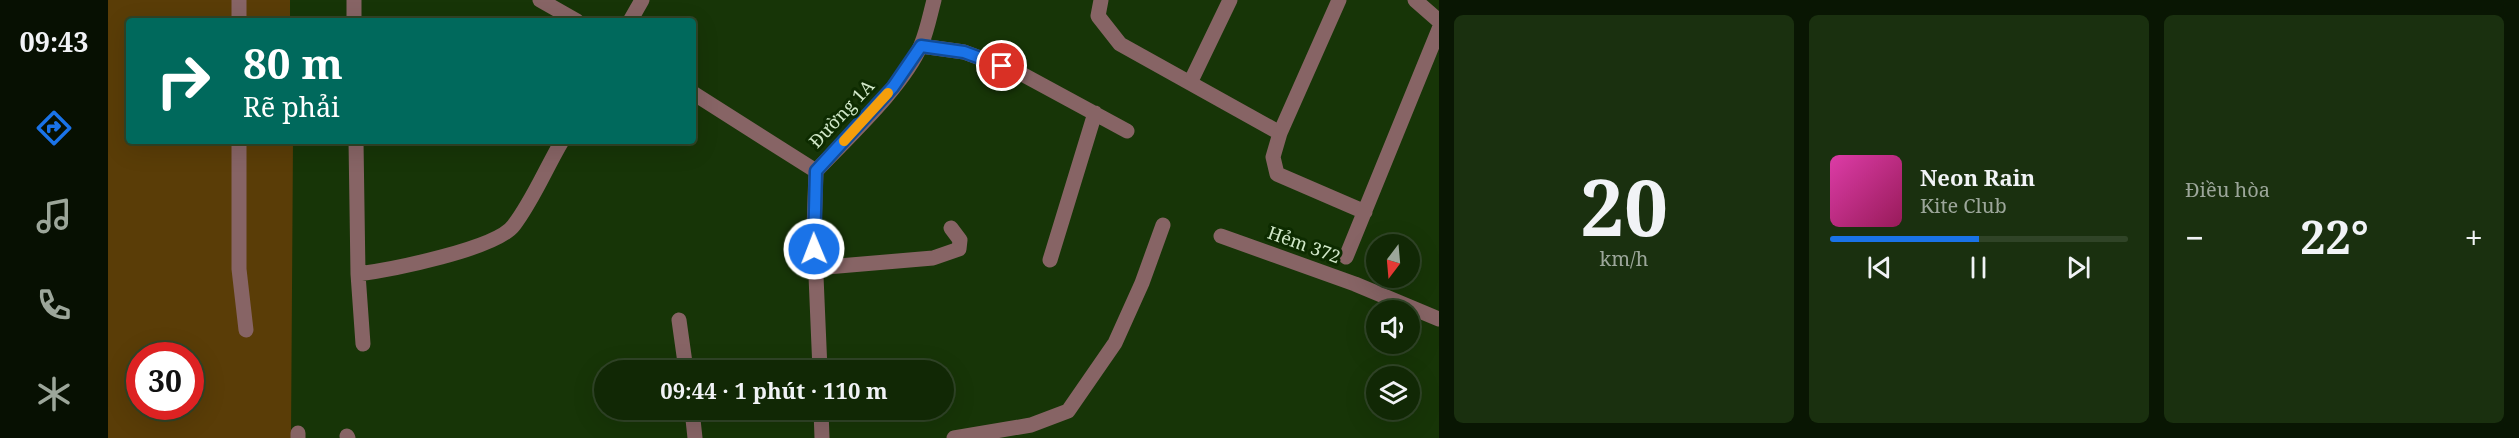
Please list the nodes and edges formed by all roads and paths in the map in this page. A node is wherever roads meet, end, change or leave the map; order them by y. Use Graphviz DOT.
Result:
graph roads {
  1 [pos="240,0"];
  2 [pos="354,0"];
  3 [pos="540,0"];
  4 [pos="642,0"];
  5 [pos="934,0"];
  6 [pos="1101,0"];
  7 [pos="1230,0"];
  8 [pos="1339,0"];
  9 [pos="1415,0"];
  10 [pos="239,18"];
  11 [pos="354,18"];
  12 [pos="572,18"];
  13 [pos="632,18"];
  14 [pos="1439,21"];
  15 [pos="1439,29"];
  16 [pos="921,46"];
  17 [pos="1190,83"];
  18 [pos="696,95"];
  19 [pos="1095,113"];
  20 [pos="1127,131"];
  21 [pos="1280,133"];
  22 [pos="239,144"];
  23 [pos="356,144"];
  24 [pos="560,144"];
  25 [pos="816,171"];
  26 [pos="1365,212"];
  27 [pos="1163,225"];
  28 [pos="951,228"];
  29 [pos="1221,236"];
  30 [pos="1346,257"];
  31 [pos="1050,260"];
  32 [pos="815,268"];
  33 [pos="358,274"];
  34 [pos="1439,319"];
  35 [pos="679,320"];
  36 [pos="246,330"];
  37 [pos="363,344"];
  38 [pos="685,360"];
  39 [pos="820,360"];
  40 [pos="693,420"];
  41 [pos="821,420"];
  42 [pos="696,438"];
  43 [pos="822,438"];
  44 [pos="954,438"];
  1 -- 10 [label="street"];
  2 -- 11 [label="street"];
  3 -- 12 [label="street"];
  4 -- 13 [label="street"];
  5 -- 16 [label="street, Đường 1A"];
  6 -- 17 [label="street"];
  7 -- 17 [label="street"];
  8 -- 21 [label="street"];
  9 -- 14 [label="street"];
  15 -- 26 [label="street"];
  16 -- 19 [label="street"];
  16 -- 25 [label="street, Đường 1A"];
  17 -- 21 [label="street"];
  18 -- 25 [label="street"];
  19 -- 20 [label="street"];
  19 -- 31 [label="street"];
  21 -- 26 [label="street"];
  22 -- 36 [label="street"];
  23 -- 33 [label="street"];
  24 -- 33 [label="street"];
  25 -- 32 [label="street, Đường 1A"];
  26 -- 30 [label="street"];
  27 -- 44 [label="street"];
  28 -- 32 [label="street"];
  29 -- 34 [label="street, Hẻm 372"];
  32 -- 39 [label="street, Đường 1A"];
  33 -- 37 [label="street"];
  35 -- 38 [label="street"];
  40 -- 42 [label="street"];
  41 -- 43 [label="street"];
}
